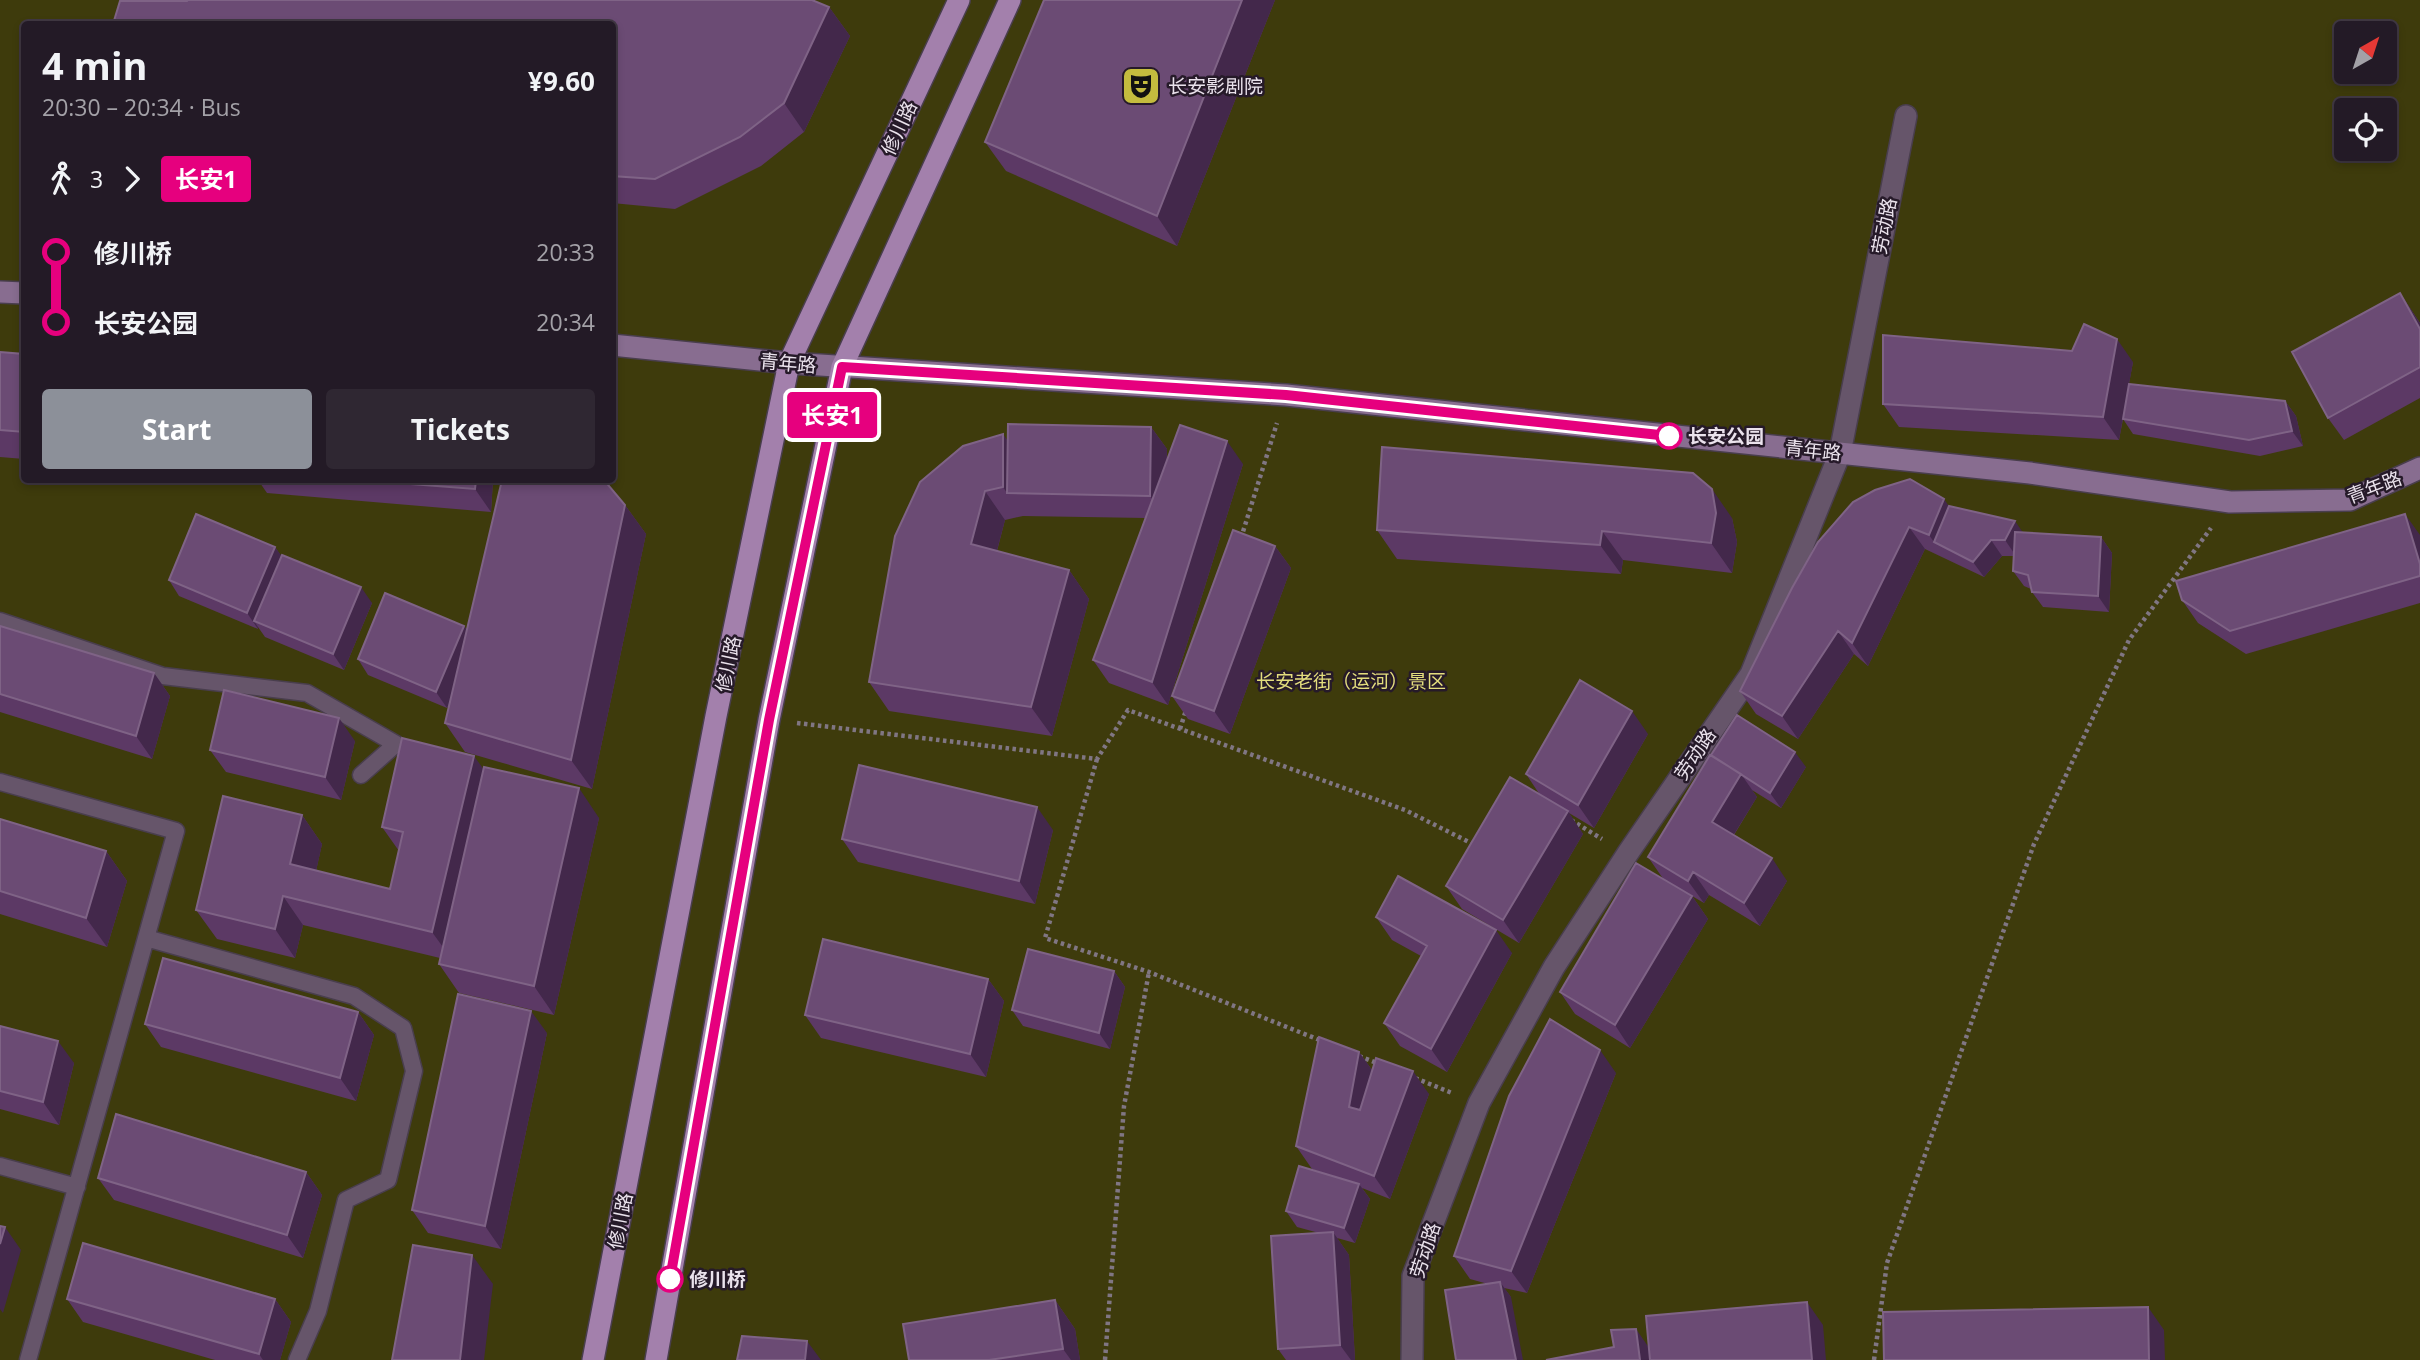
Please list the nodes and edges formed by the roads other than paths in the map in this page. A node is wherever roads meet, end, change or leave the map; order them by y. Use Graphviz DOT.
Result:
graph roads {
  1 [pos="959,0"];
  2 [pos="1010,0"];
  3 [pos="1906,116"];
  4 [pos="0,292"];
  5 [pos="21,293"];
  6 [pos="616,345"];
  7 [pos="789,363"];
  8 [pos="842,367"];
  9 [pos="1839,453"];
  10 [pos="2420,468"];
  11 [pos="0,621"];
  12 [pos="361,775"];
  13 [pos="0,782"];
  14 [pos="146,939"];
  15 [pos="0,1166"];
  16 [pos="77,1187"];
  17 [pos="28,1360"];
  18 [pos="297,1360"];
  19 [pos="593,1360"];
  20 [pos="656,1360"];
  21 [pos="1412,1360"];
  1 -- 7 [label="main road, 修川路"];
  2 -- 8 [label="main road"];
  3 -- 9 [label="street, 劳动路"];
  4 -- 5 [label="street"];
  6 -- 7 [label="street, 青年路"];
  7 -- 8 [label="street, 青年路"];
  7 -- 19 [label="main road, 修川路"];
  8 -- 9 [label="street, 青年路"];
  8 -- 20 [label="main road"];
  9 -- 10 [label="street, 青年路"];
  9 -- 21 [label="street, 劳动路"];
  11 -- 12 [label="lane"];
  13 -- 14 [label="lane"];
  14 -- 16 [label="lane"];
  14 -- 18 [label="lane"];
  15 -- 16 [label="lane"];
  16 -- 17 [label="lane"];
}
